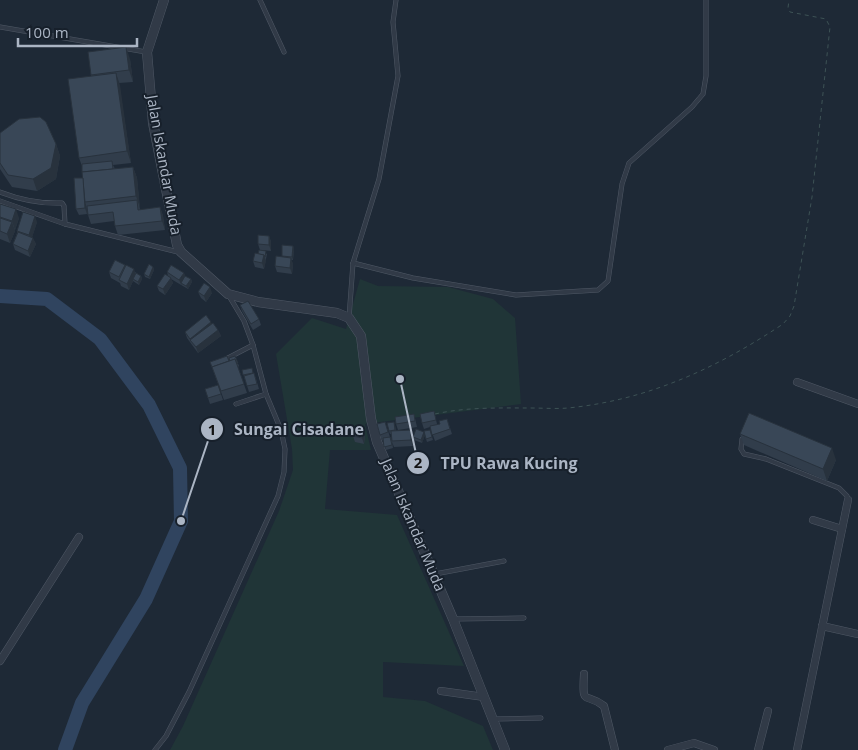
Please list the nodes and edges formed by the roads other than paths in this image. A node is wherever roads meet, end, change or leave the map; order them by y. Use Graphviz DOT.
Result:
graph roads {
  1 [pos="164,0"];
  2 [pos="260,0"];
  3 [pos="396,0"];
  4 [pos="706,0"];
  5 [pos="0,28"];
  6 [pos="147,52"];
  7 [pos="284,52"];
  8 [pos="0,192"];
  9 [pos="0,200"];
  10 [pos="65,224"];
  11 [pos="181,252"];
  12 [pos="353,263"];
  13 [pos="228,294"];
  14 [pos="348,318"];
  15 [pos="253,345"];
  16 [pos="222,360"];
  17 [pos="797,382"];
  18 [pos="266,394"];
  19 [pos="236,404"];
  20 [pos="858,404"];
  21 [pos="742,439"];
  22 [pos="848,500"];
  23 [pos="813,520"];
  24 [pos="842,529"];
  25 [pos="79,537"];
  26 [pos="504,560"];
  27 [pos="434,574"];
  28 [pos="524,618"];
  29 [pos="453,619"];
  30 [pos="822,626"];
  31 [pos="858,634"];
  32 [pos="1,658"];
  33 [pos="584,674"];
  34 [pos="441,691"];
  35 [pos="484,697"];
  36 [pos="768,710"];
  37 [pos="541,718"];
  38 [pos="493,719"];
  39 [pos="155,750"];
  40 [pos="505,750"];
  41 [pos="615,750"];
  42 [pos="668,750"];
  43 [pos="714,750"];
  44 [pos="758,750"];
  45 [pos="797,750"];
  1 -- 6 [label="street, Jalan Iskandar Muda"];
  2 -- 7 [label="lane"];
  3 -- 12 [label="lane"];
  4 -- 12 [label="lane"];
  5 -- 6 [label="lane"];
  6 -- 11 [label="street, Jalan Iskandar Muda"];
  8 -- 10 [label="lane"];
  9 -- 10 [label="lane"];
  10 -- 11 [label="lane"];
  11 -- 13 [label="street, Jalan Iskandar Muda"];
  12 -- 14 [label="lane"];
  13 -- 14 [label="street, Jalan Iskandar Muda"];
  13 -- 15 [label="lane"];
  14 -- 27 [label="street, Jalan Iskandar Muda"];
  15 -- 16 [label="lane"];
  15 -- 18 [label="lane"];
  17 -- 20 [label="street"];
  18 -- 19 [label="lane"];
  18 -- 39 [label="lane"];
  21 -- 22 [label="lane"];
  22 -- 24 [label="street"];
  23 -- 24 [label="street"];
  24 -- 30 [label="street"];
  25 -- 32 [label="street"];
  26 -- 27 [label="lane"];
  27 -- 29 [label="street, Jalan Iskandar Muda"];
  28 -- 29 [label="lane"];
  29 -- 35 [label="street, Jalan Iskandar Muda"];
  30 -- 31 [label="street"];
  30 -- 45 [label="street"];
  33 -- 41 [label="street"];
  34 -- 35 [label="street"];
  35 -- 38 [label="street, Jalan Iskandar Muda"];
  36 -- 44 [label="street"];
  37 -- 38 [label="lane"];
  38 -- 40 [label="street, Jalan Iskandar Muda"];
  42 -- 43 [label="street"];
}
